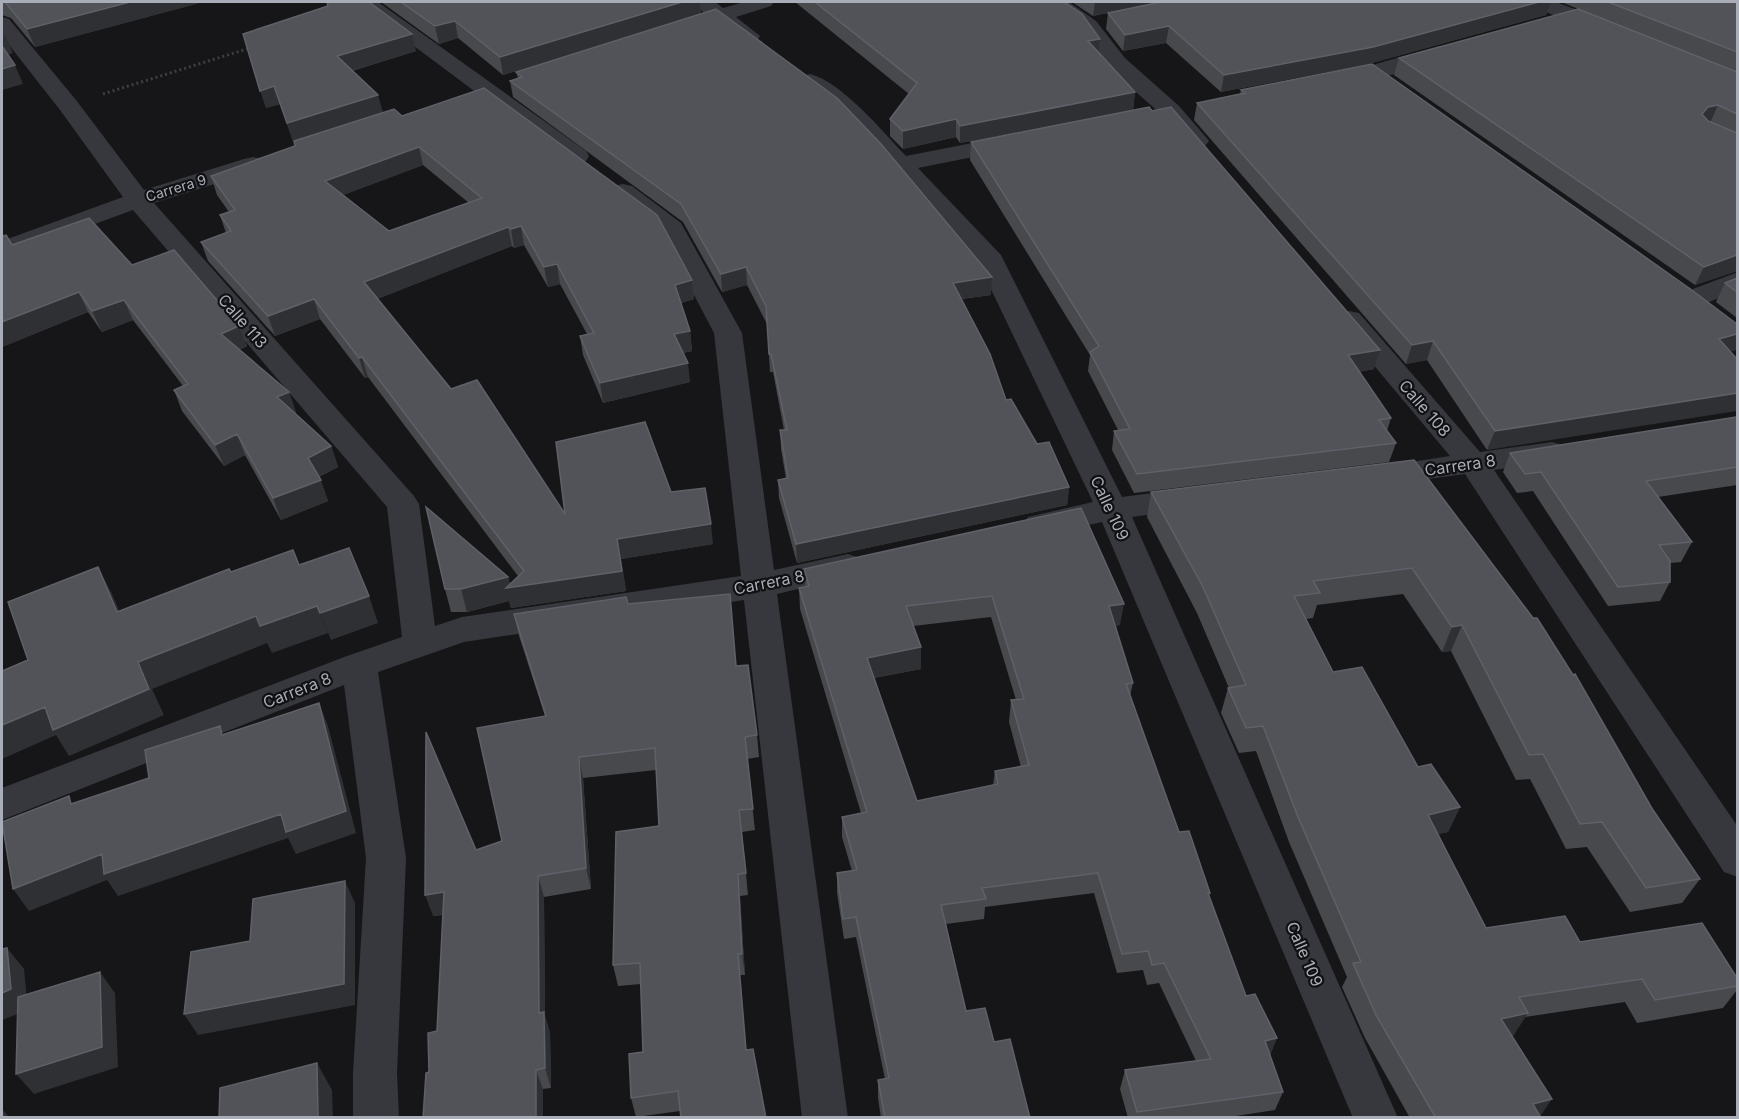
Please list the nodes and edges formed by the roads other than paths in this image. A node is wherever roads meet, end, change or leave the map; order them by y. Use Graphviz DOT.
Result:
graph roads {
  1 [pos="365,2"];
  2 [pos="764,2"];
  3 [pos="1056,2"];
  4 [pos="1539,2"];
  5 [pos="703,14"];
  6 [pos="1574,16"];
  7 [pos="2,23"];
  8 [pos="1540,25"];
  9 [pos="1628,38"];
  10 [pos="1462,47"];
  11 [pos="1372,72"];
  12 [pos="1316,83"];
  13 [pos="1401,92"];
  14 [pos="1030,138"];
  15 [pos="274,158"];
  16 [pos="901,164"];
  17 [pos="1217,165"];
  18 [pos="138,200"];
  19 [pos="2,250"];
  20 [pos="1737,280"];
  21 [pos="1692,299"];
  22 [pos="1334,301"];
  23 [pos="1577,448"];
  24 [pos="1474,464"];
  25 [pos="1345,480"];
  26 [pos="1217,496"];
  27 [pos="1112,509"];
  28 [pos="1006,532"];
  29 [pos="878,560"];
  30 [pos="760,585"];
  31 [pos="420,644"];
  32 [pos="359,665"];
  33 [pos="2,804"];
  34 [pos="1737,860"];
  35 [pos="376,1118"];
  36 [pos="825,1118"];
  37 [pos="1376,1118"];
  1 -- 30 [label="street"];
  2 -- 5 [label="street"];
  3 -- 17 [label="street"];
  4 -- 6 [label="street"];
  5 -- 16 [label="street, Calle 109"];
  6 -- 8 [label="street"];
  6 -- 9 [label="street"];
  7 -- 18 [label="street, Calle 113"];
  10 -- 11 [label="street"];
  11 -- 12 [label="street"];
  11 -- 13 [label="street"];
  14 -- 16 [label="street"];
  15 -- 18 [label="street, Carrera 9"];
  16 -- 27 [label="street, Calle 109"];
  18 -- 19 [label="street, Carrera 9"];
  18 -- 31 [label="street, Calle 113"];
  20 -- 21 [label="street"];
  22 -- 24 [label="street, Calle 108"];
  23 -- 24 [label="street, Carrera 8"];
  24 -- 25 [label="street, Carrera 8"];
  24 -- 34 [label="street, Calle 108"];
  26 -- 27 [label="street"];
  27 -- 28 [label="street"];
  27 -- 37 [label="street, Calle 109"];
  29 -- 30 [label="street, Carrera 8"];
  30 -- 31 [label="street, Carrera 8"];
  30 -- 36 [label="street"];
  31 -- 32 [label="street, Carrera 8"];
  32 -- 33 [label="street, Carrera 8"];
  32 -- 35 [label="street"];
}
